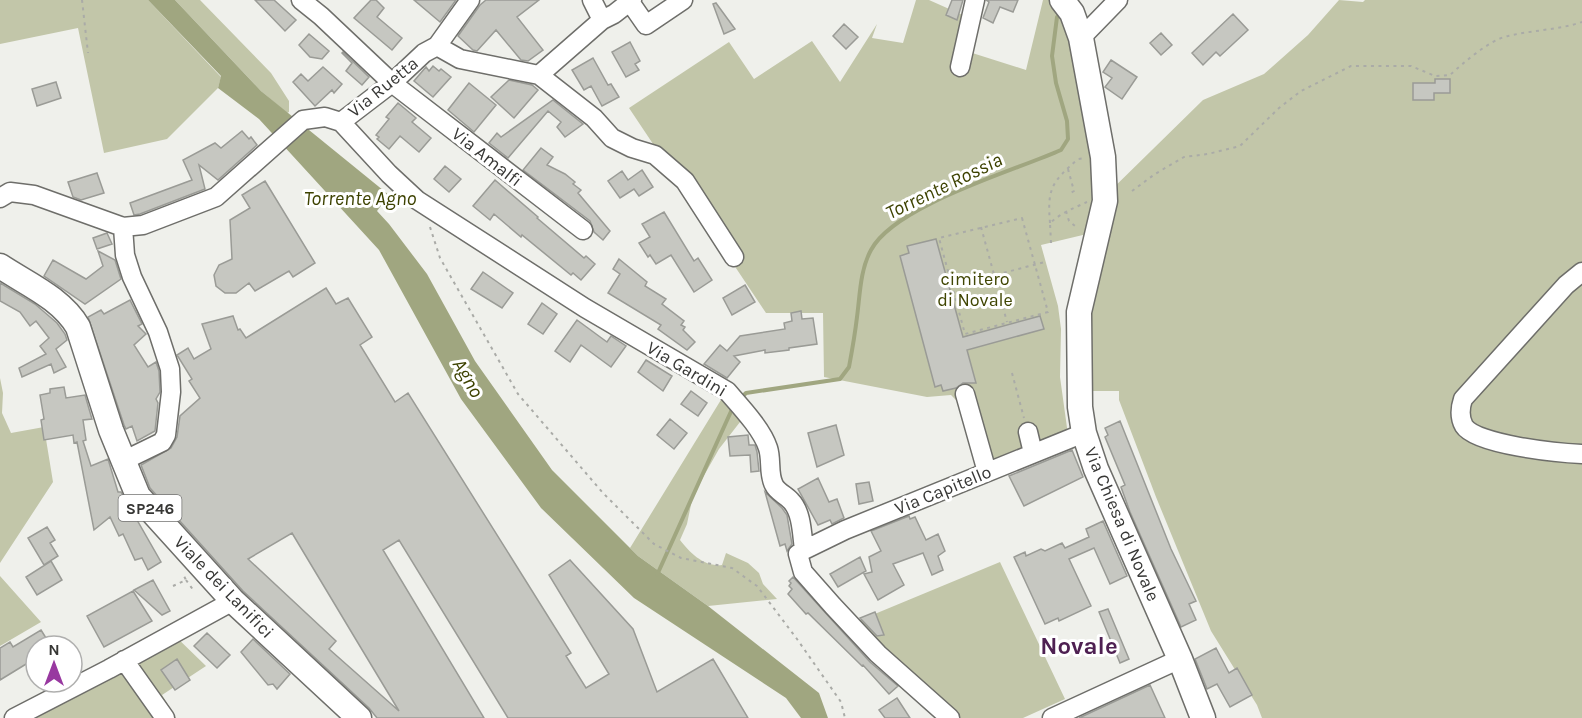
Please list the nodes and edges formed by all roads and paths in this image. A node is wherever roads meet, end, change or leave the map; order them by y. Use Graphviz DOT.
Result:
graph roads {
  1 [pos="82,0"];
  2 [pos="301,0"];
  3 [pos="470,0"];
  4 [pos="592,0"];
  5 [pos="683,0"];
  6 [pos="975,0"];
  7 [pos="1062,0"];
  8 [pos="1118,0"];
  9 [pos="631,1"];
  10 [pos="602,20"];
  11 [pos="1582,22"];
  12 [pos="1081,38"];
  13 [pos="437,45"];
  14 [pos="88,53"];
  15 [pos="960,67"];
  16 [pos="539,75"];
  17 [pos="392,83"];
  18 [pos="341,122"];
  19 [pos="1103,157"];
  20 [pos="1068,169"];
  21 [pos="1132,191"];
  22 [pos="1069,194"];
  23 [pos="0,198"];
  24 [pos="1092,201"];
  25 [pos="423,204"];
  26 [pos="1066,211"];
  27 [pos="1050,223"];
  28 [pos="1075,226"];
  29 [pos="123,227"];
  30 [pos="981,227"];
  31 [pos="583,230"];
  32 [pos="1051,243"];
  33 [pos="734,257"];
  34 [pos="1045,262"];
  35 [pos="1035,265"];
  36 [pos="0,266"];
  37 [pos="1582,272"];
  38 [pos="994,276"];
  39 [pos="953,286"];
  40 [pos="1008,323"];
  41 [pos="1012,373"];
  42 [pos="965,394"];
  43 [pos="1028,432"];
  44 [pos="1084,433"];
  45 [pos="1033,453"];
  46 [pos="1582,454"];
  47 [pos="123,461"];
  48 [pos="987,472"];
  49 [pos="804,550"];
  50 [pos="183,573"];
  51 [pos="186,580"];
  52 [pos="173,586"];
  53 [pos="194,591"];
  54 [pos="233,601"];
  55 [pos="1180,659"];
  56 [pos="124,660"];
  57 [pos="14,718"];
  58 [pos="165,718"];
  59 [pos="359,718"];
  60 [pos="845,718"];
  61 [pos="950,718"];
  62 [pos="1052,718"];
  63 [pos="1203,718"];
  1 -- 14 [label="path"];
  2 -- 17 [label="street, Via Amalfi"];
  3 -- 13 [label="street"];
  4 -- 10 [label="street"];
  5 -- 9 [label="street"];
  6 -- 15 [label="street"];
  7 -- 12 [label="main road, Via Chiesa di Novale"];
  8 -- 12 [label="street"];
  9 -- 10 [label="street"];
  10 -- 16 [label="street"];
  11 -- 21 [label="path"];
  12 -- 19 [label="main road, Via Chiesa di Novale"];
  13 -- 16 [label="street, Via Ruetta"];
  13 -- 17 [label="street, Via Ruetta"];
  16 -- 33 [label="street"];
  17 -- 18 [label="street, Via Ruetta"];
  17 -- 31 [label="street, Via Amalfi"];
  18 -- 25 [label="street, Via Gardini"];
  18 -- 29 [label="street, Via Ruetta"];
  19 -- 20 [label="path"];
  19 -- 44 [label="main road, Via Chiesa di Novale"];
  20 -- 22 [label="path"];
  20 -- 27 [label="path"];
  23 -- 29 [label="street"];
  24 -- 26 [label="path"];
  25 -- 49 [label="street, Via Gardini"];
  25 -- 60 [label="path"];
  26 -- 27 [label="path"];
  26 -- 28 [label="path"];
  27 -- 32 [label="path"];
  29 -- 47 [label="street"];
  30 -- 35 [label="path"];
  30 -- 38 [label="path"];
  30 -- 39 [label="path"];
  34 -- 35 [label="path"];
  35 -- 38 [label="path"];
  35 -- 40 [label="path"];
  36 -- 47 [label="main road, Viale dei Lanifici / SP246"];
  37 -- 46 [label="street"];
  38 -- 39 [label="path"];
  38 -- 40 [label="path"];
  39 -- 40 [label="path"];
  41 -- 43 [label="path"];
  42 -- 48 [label="street"];
  43 -- 45 [label="street"];
  44 -- 45 [label="street, Via Capitello"];
  44 -- 55 [label="main road, Via Chiesa di Novale"];
  45 -- 48 [label="street, Via Capitello"];
  47 -- 54 [label="main road, Viale dei Lanifici / SP246"];
  48 -- 49 [label="street, Via Capitello"];
  49 -- 61 [label="street, Via Gardini"];
  50 -- 51 [label="path"];
  51 -- 52 [label="path"];
  51 -- 53 [label="path"];
  54 -- 56 [label="street"];
  54 -- 59 [label="main road, Viale dei Lanifici / SP246"];
  55 -- 62 [label="street"];
  55 -- 63 [label="main road, Via Chiesa di Novale"];
  56 -- 57 [label="street"];
  56 -- 58 [label="street"];
}
